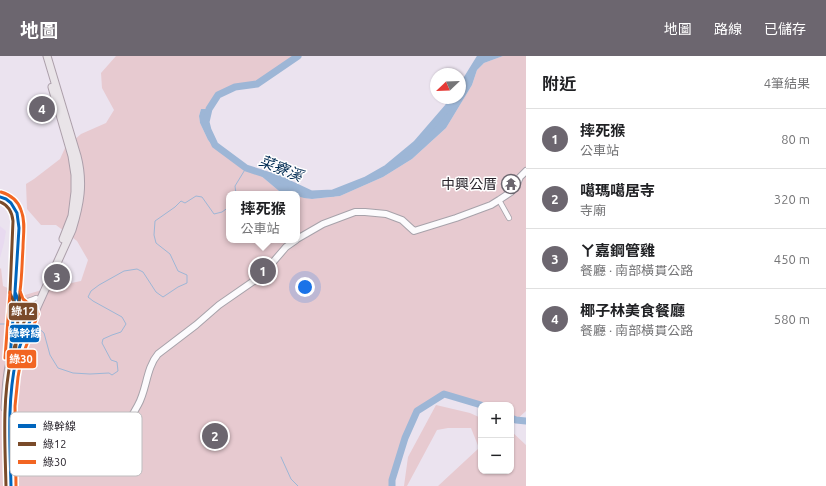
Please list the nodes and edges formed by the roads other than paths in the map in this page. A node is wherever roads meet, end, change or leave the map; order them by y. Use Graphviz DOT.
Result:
graph roads {
  1 [pos="42,56"];
  2 [pos="47,56"];
  3 [pos="526,171"];
  4 [pos="0,197"];
  5 [pos="499,200"];
  6 [pos="509,218"];
  7 [pos="300,238"];
  8 [pos="292,243"];
  9 [pos="58,256"];
  10 [pos="15,292"];
  11 [pos="36,298"];
  12 [pos="15,301"];
  13 [pos="31,314"];
  14 [pos="17,340"];
  15 [pos="10,412"];
  16 [pos="134,412"];
  17 [pos="10,424"];
  18 [pos="8,451"];
  19 [pos="10,474"];
  20 [pos="10,476"];
  21 [pos="6,486"];
  22 [pos="11,486"];
  1 -- 9 [label="main road"];
  2 -- 9 [label="main road"];
  3 -- 5 [label="street"];
  4 -- 10 [label="street"];
  5 -- 6 [label="street"];
  5 -- 7 [label="street"];
  8 -- 16 [label="street"];
  9 -- 11 [label="main road"];
  9 -- 13 [label="main road"];
  10 -- 11 [label="street"];
  10 -- 12 [label="street"];
  10 -- 13 [label="street"];
  11 -- 13 [label="main road"];
  12 -- 13 [label="street"];
  12 -- 14 [label="street"];
  13 -- 14 [label="main road"];
  14 -- 15 [label="main road"];
  14 -- 18 [label="main road"];
  17 -- 18 [label="main road"];
  18 -- 19 [label="main road"];
  18 -- 21 [label="main road"];
  20 -- 22 [label="main road"];
}
